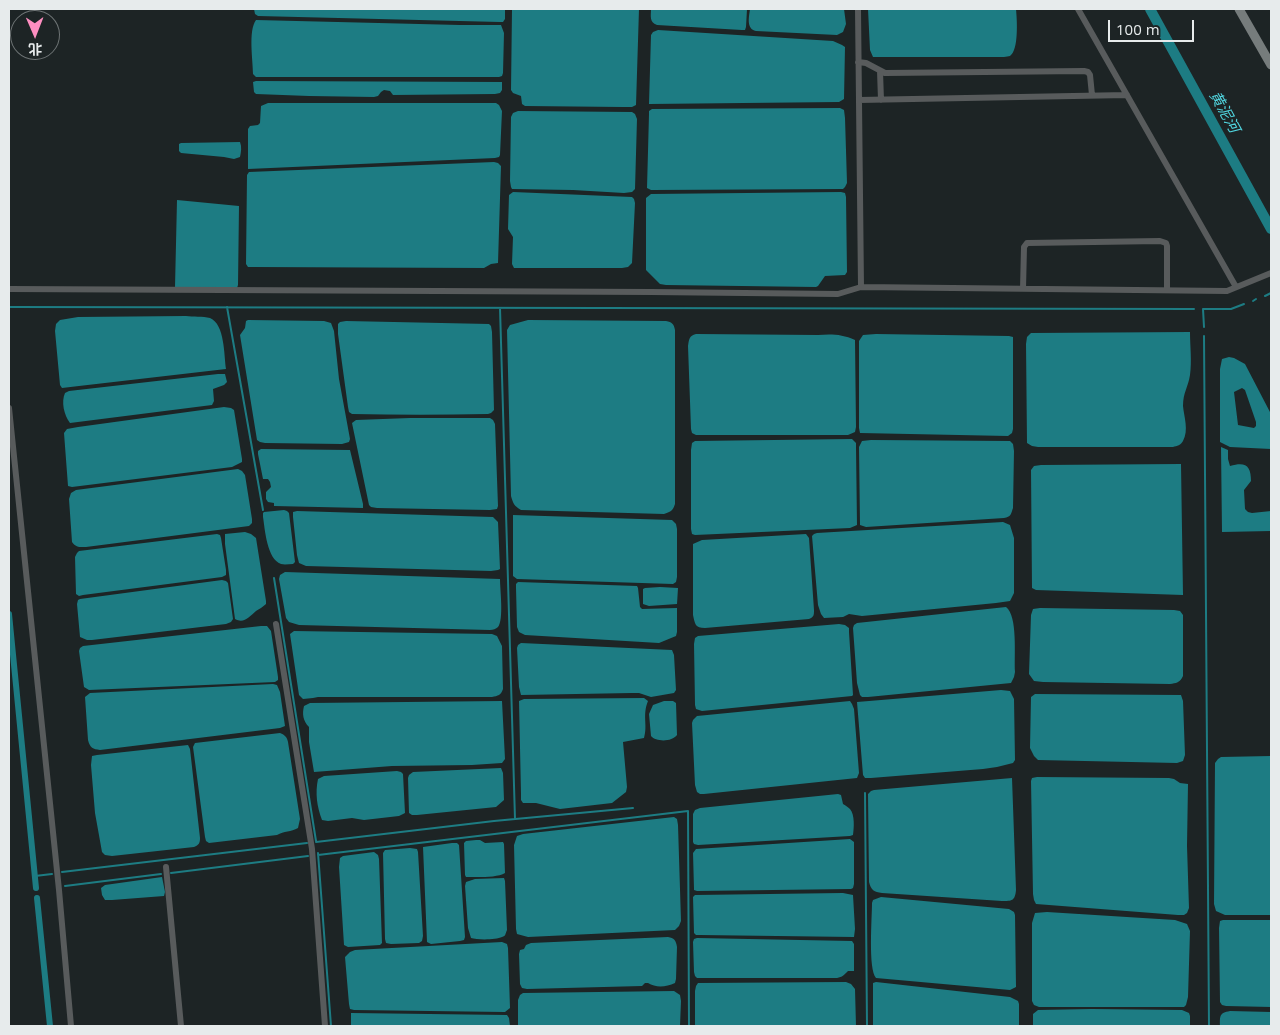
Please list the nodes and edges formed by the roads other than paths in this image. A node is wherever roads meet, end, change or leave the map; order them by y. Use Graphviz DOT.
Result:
graph roads {
  1 [pos="858,9"];
  2 [pos="1078,9"];
  3 [pos="1239,9"];
  4 [pos="858,62"];
  5 [pos="1271,65"];
  6 [pos="880,70"];
  7 [pos="1092,95"];
  8 [pos="1127,95"];
  9 [pos="859,100"];
  10 [pos="881,100"];
  11 [pos="1271,274"];
  12 [pos="1236,287"];
  13 [pos="861,288"];
  14 [pos="9,289"];
  15 [pos="1023,289"];
  16 [pos="1167,290"];
  17 [pos="9,408"];
  18 [pos="276,624"];
  19 [pos="166,867"];
  20 [pos="71,1026"];
  21 [pos="181,1026"];
  22 [pos="325,1026"];
  1 -- 4 [label="street"];
  2 -- 8 [label="street"];
  3 -- 5 [label="main road"];
  4 -- 6 [label="street"];
  4 -- 9 [label="street"];
  6 -- 7 [label="street"];
  6 -- 10 [label="street"];
  7 -- 8 [label="street"];
  7 -- 10 [label="street"];
  8 -- 12 [label="street"];
  9 -- 10 [label="street"];
  9 -- 13 [label="street"];
  11 -- 12 [label="street"];
  12 -- 16 [label="street"];
  13 -- 14 [label="street"];
  13 -- 15 [label="street"];
  15 -- 16 [label="street"];
  15 -- 16 [label="street"];
  17 -- 20 [label="street"];
  18 -- 22 [label="street"];
  19 -- 21 [label="street"];
}
